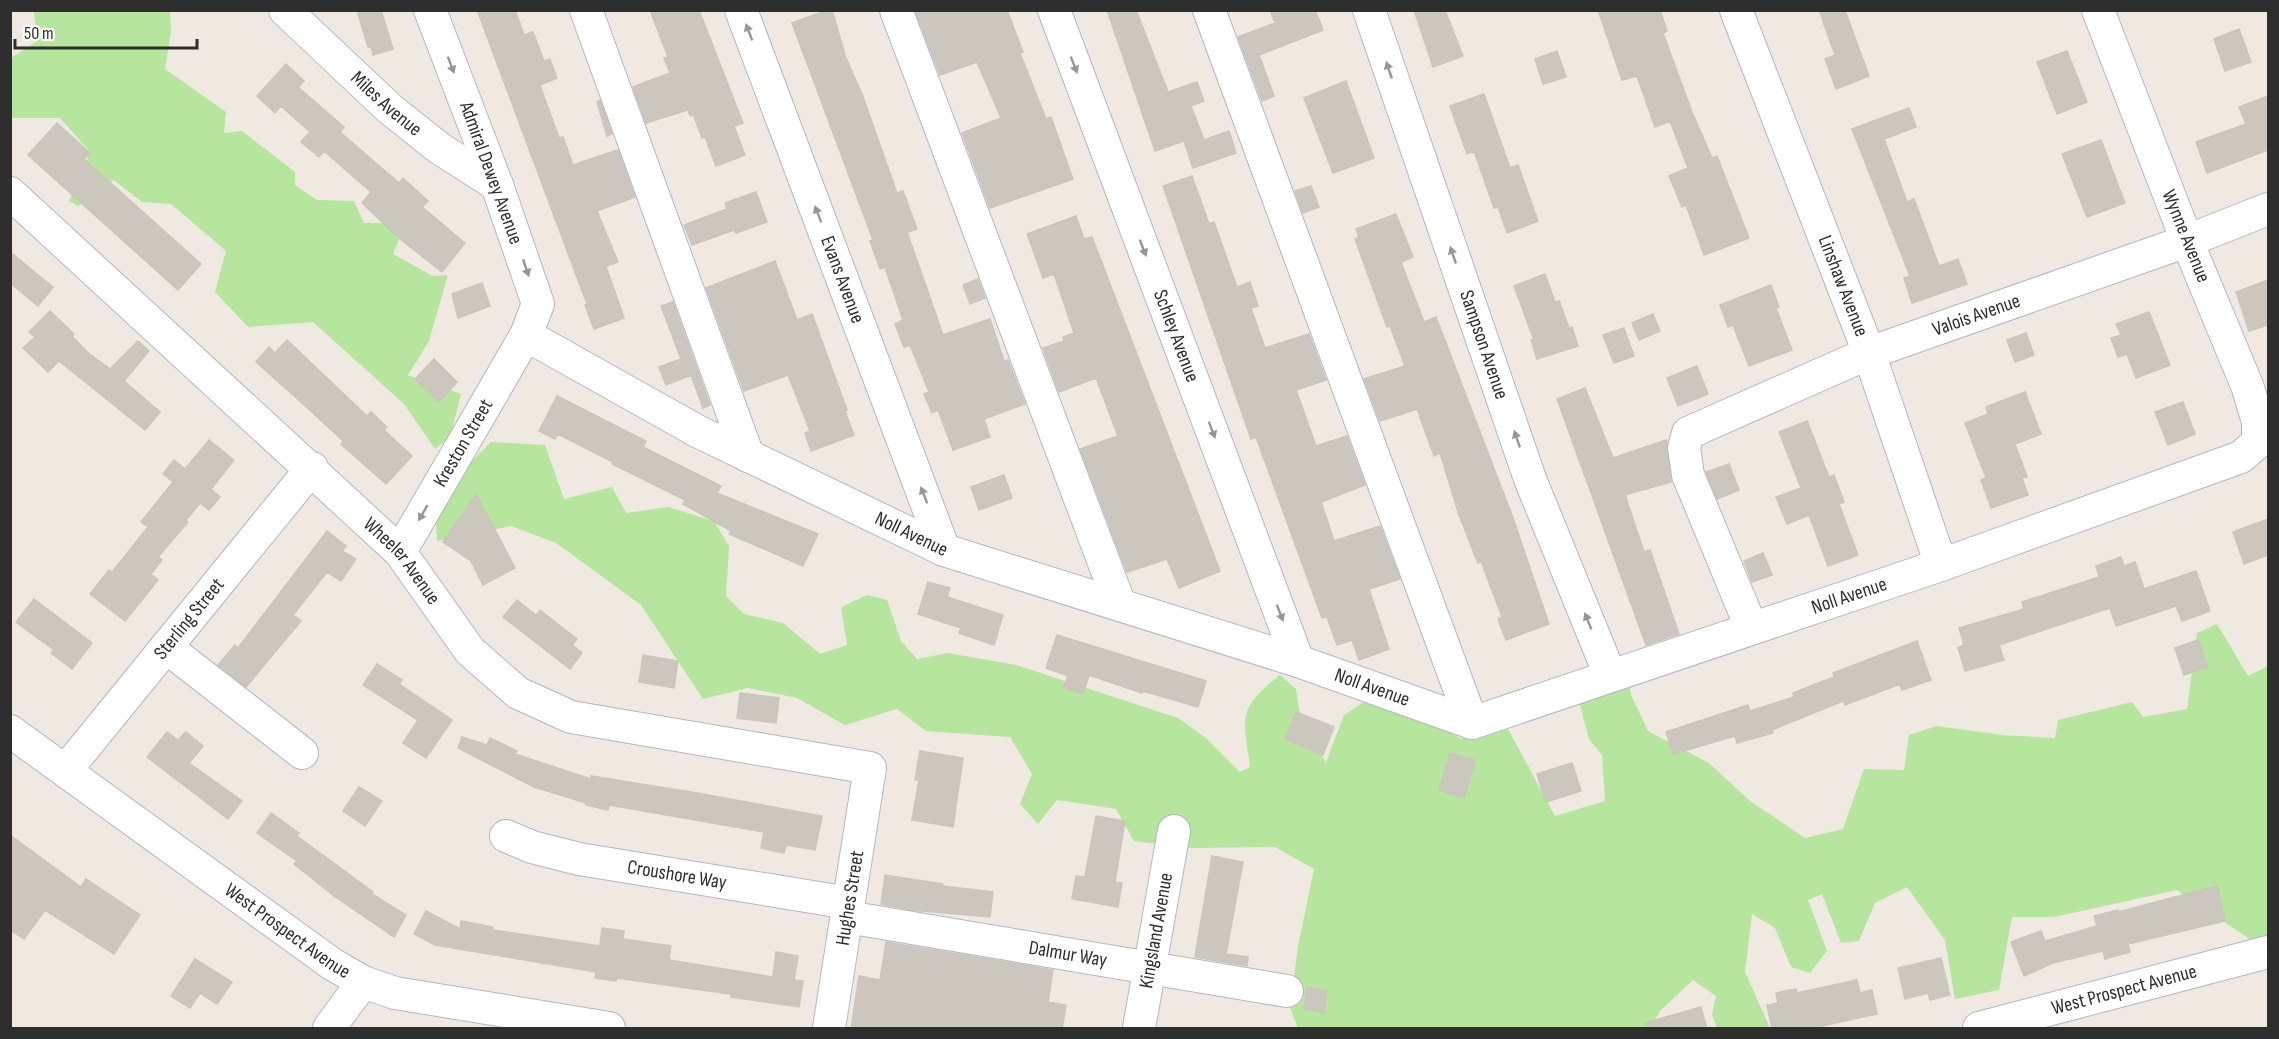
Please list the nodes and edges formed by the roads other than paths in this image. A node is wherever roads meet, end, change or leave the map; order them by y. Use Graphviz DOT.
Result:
graph roads {
  1 [pos="285,10"];
  2 [pos="430,10"];
  3 [pos="586,10"];
  4 [pos="741,10"];
  5 [pos="896,10"];
  6 [pos="1054,10"];
  7 [pos="1209,10"];
  8 [pos="1369,10"];
  9 [pos="1736,10"];
  10 [pos="2098,10"];
  11 [pos="496,185"];
  12 [pos="10,193"];
  13 [pos="2268,209"];
  14 [pos="2187,241"];
  15 [pos="526,335"];
  16 [pos="1869,354"];
  17 [pos="2258,384"];
  18 [pos="748,456"];
  19 [pos="2241,457"];
  20 [pos="312,468"];
  21 [pos="944,550"];
  22 [pos="400,552"];
  23 [pos="1941,565"];
  24 [pos="1120,605"];
  25 [pos="1751,627"];
  26 [pos="166,647"];
  27 [pos="1298,661"];
  28 [pos="1610,675"];
  29 [pos="1472,723"];
  30 [pos="10,731"];
  31 [pos="302,753"];
  32 [pos="870,768"];
  33 [pos="66,770"];
  34 [pos="1174,831"];
  35 [pos="506,836"];
  36 [pos="848,910"];
  37 [pos="2268,952"];
  38 [pos="1149,968"];
  39 [pos="363,982"];
  40 [pos="1287,991"];
  41 [pos="553,1024"];
  42 [pos="329,1029"];
  43 [pos="609,1029"];
  44 [pos="829,1029"];
  45 [pos="1139,1029"];
  46 [pos="1979,1029"];
  1 -- 11 [label="street, Miles Avenue"];
  2 -- 11 [label="street, Admiral Dewey Avenue, one-way"];
  3 -- 18 [label="street"];
  21 -- 4 [label="street, Evans Avenue, one-way"];
  5 -- 24 [label="street"];
  6 -- 27 [label="street, Schley Avenue, one-way"];
  7 -- 29 [label="street"];
  28 -- 8 [label="street, Sampson Avenue, one-way"];
  9 -- 16 [label="street, Linshaw Avenue"];
  10 -- 14 [label="street, Wynne Avenue"];
  11 -- 15 [label="street, Admiral Dewey Avenue, one-way"];
  12 -- 20 [label="street, Wheeler Avenue"];
  13 -- 14 [label="street, Valois Avenue"];
  14 -- 16 [label="street, Valois Avenue"];
  14 -- 17 [label="street, Wynne Avenue"];
  15 -- 18 [label="street, Noll Avenue"];
  15 -- 22 [label="street, Kreston Street, one-way"];
  16 -- 23 [label="street, Linshaw Avenue"];
  16 -- 25 [label="street, Valois Avenue"];
  17 -- 19 [label="street, Wynne Avenue"];
  18 -- 21 [label="street, Noll Avenue"];
  19 -- 23 [label="street, Noll Avenue"];
  20 -- 22 [label="street, Wheeler Avenue"];
  20 -- 26 [label="street, Sterling Street"];
  21 -- 24 [label="street, Noll Avenue"];
  22 -- 32 [label="street, Wheeler Avenue"];
  23 -- 25 [label="street, Noll Avenue"];
  24 -- 27 [label="street, Noll Avenue"];
  25 -- 28 [label="street, Noll Avenue"];
  26 -- 31 [label="street"];
  26 -- 33 [label="street, Sterling Street"];
  27 -- 29 [label="street, Noll Avenue"];
  28 -- 29 [label="street, Noll Avenue"];
  30 -- 33 [label="street, West Prospect Avenue"];
  32 -- 36 [label="street, Hughes Street"];
  33 -- 39 [label="street, West Prospect Avenue"];
  34 -- 38 [label="street, Kingsland Avenue"];
  35 -- 36 [label="street, Croushore Way"];
  36 -- 38 [label="street, Dalmur Way"];
  36 -- 44 [label="street, Hughes Street"];
  37 -- 46 [label="street, West Prospect Avenue"];
  38 -- 40 [label="street, Dalmur Way"];
  38 -- 45 [label="street, Kingsland Avenue"];
  39 -- 41 [label="street, West Prospect Avenue"];
  39 -- 42 [label="street"];
  41 -- 43 [label="street, West Prospect Avenue"];
}
